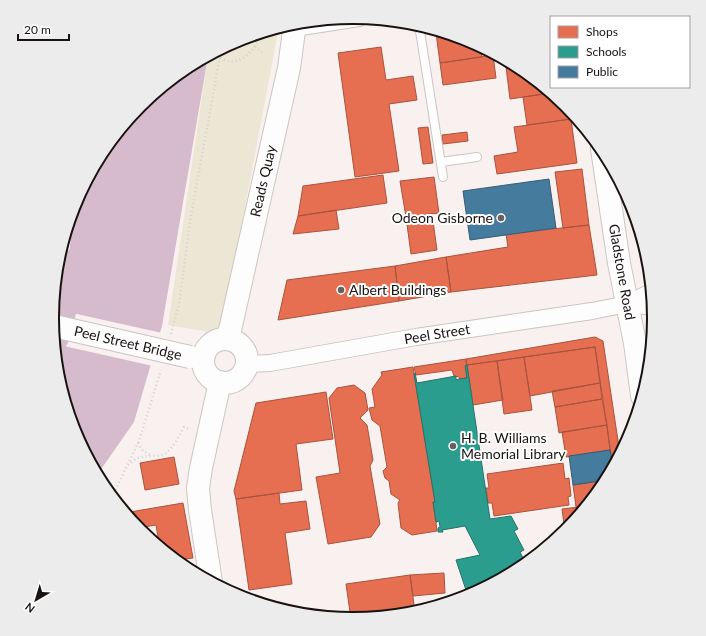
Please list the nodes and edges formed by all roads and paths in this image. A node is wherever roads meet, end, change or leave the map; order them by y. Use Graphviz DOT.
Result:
graph roads {
  1 [pos="294,30"];
  2 [pos="420,32"];
  3 [pos="257,40"];
  4 [pos="255,47"];
  5 [pos="264,53"];
  6 [pos="220,57"];
  7 [pos="477,158"];
  8 [pos="441,162"];
  9 [pos="605,166"];
  10 [pos="443,178"];
  11 [pos="646,295"];
  12 [pos="627,304"];
  13 [pos="646,306"];
  14 [pos="59,327"];
  15 [pos="170,337"];
  16 [pos="228,340"];
  17 [pos="196,358"];
  18 [pos="246,364"];
  19 [pos="162,367"];
  20 [pos="640,380"];
  21 [pos="220,382"];
  22 [pos="189,429"];
  23 [pos="138,444"];
  24 [pos="152,456"];
  25 [pos="127,467"];
  26 [pos="115,490"];
  27 [pos="210,575"];
  1 -- 16 [label="street, Reads Quay"];
  2 -- 8 [label="lane"];
  3 -- 4 [label="path"];
  4 -- 5 [label="path"];
  4 -- 6 [label="path"];
  6 -- 15 [label="path"];
  7 -- 8 [label="lane"];
  8 -- 10 [label="lane"];
  9 -- 12 [label="street, Gladstone Road"];
  11 -- 12 [label="street, Peel Street"];
  12 -- 13 [label="street, Peel Street"];
  12 -- 18 [label="street, Peel Street"];
  12 -- 20 [label="street, Gladstone Road"];
  14 -- 17 [label="street, Peel Street Bridge, bridge"];
  16 -- 17 [label="street"];
  16 -- 18 [label="street"];
  17 -- 21 [label="street"];
  18 -- 21 [label="street"];
  19 -- 23 [label="path"];
  21 -- 27 [label="street"];
  22 -- 24 [label="path"];
  23 -- 24 [label="path"];
  23 -- 25 [label="path"];
  24 -- 25 [label="path"];
  25 -- 26 [label="path"];
}
